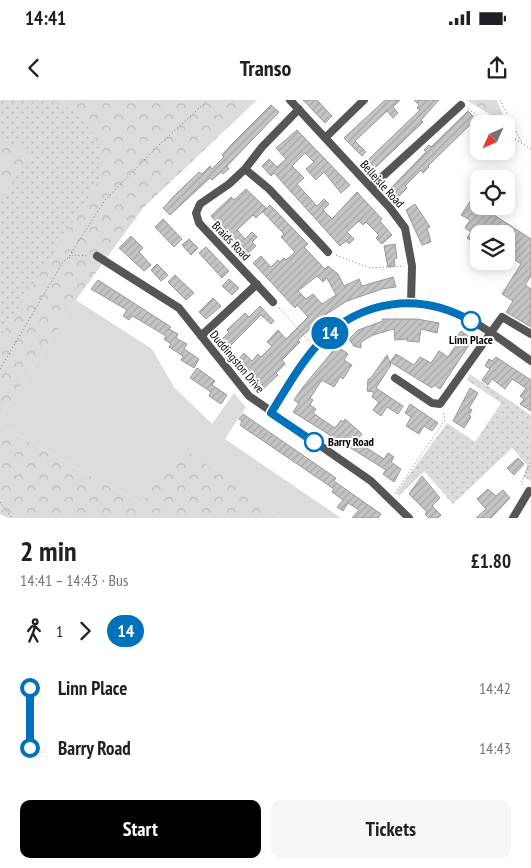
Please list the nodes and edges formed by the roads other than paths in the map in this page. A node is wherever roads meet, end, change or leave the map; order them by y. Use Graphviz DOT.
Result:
graph roads {
  1 [pos="290,100"];
  2 [pos="364,100"];
  3 [pos="461,105"];
  4 [pos="299,109"];
  5 [pos="325,138"];
  6 [pos="245,169"];
  7 [pos="371,187"];
  8 [pos="328,252"];
  9 [pos="97,256"];
  10 [pos="258,284"];
  11 [pos="273,302"];
  12 [pos="411,302"];
  13 [pos="491,334"];
  14 [pos="531,334"];
  15 [pos="201,336"];
  16 [pos="531,361"];
  17 [pos="395,378"];
  18 [pos="271,413"];
  19 [pos="529,491"];
  20 [pos="409,518"];
  21 [pos="513,518"];
  1 -- 4 [label="street, Belleisle Road"];
  2 -- 5 [label="street"];
  3 -- 7 [label="street"];
  4 -- 5 [label="street, Belleisle Road"];
  4 -- 6 [label="street, Braids Road"];
  5 -- 7 [label="street, Belleisle Road"];
  6 -- 8 [label="street"];
  6 -- 10 [label="street, Braids Road"];
  7 -- 12 [label="street, Belleisle Road"];
  9 -- 15 [label="street, Duddingston Drive"];
  10 -- 11 [label="street, Braids Road"];
  10 -- 15 [label="street"];
  12 -- 13 [label="street"];
  12 -- 18 [label="street"];
  13 -- 14 [label="street"];
  13 -- 16 [label="street"];
  13 -- 17 [label="street"];
  15 -- 18 [label="street, Duddingston Drive"];
  18 -- 20 [label="street, Duddingston Drive"];
  19 -- 21 [label="street"];
}
